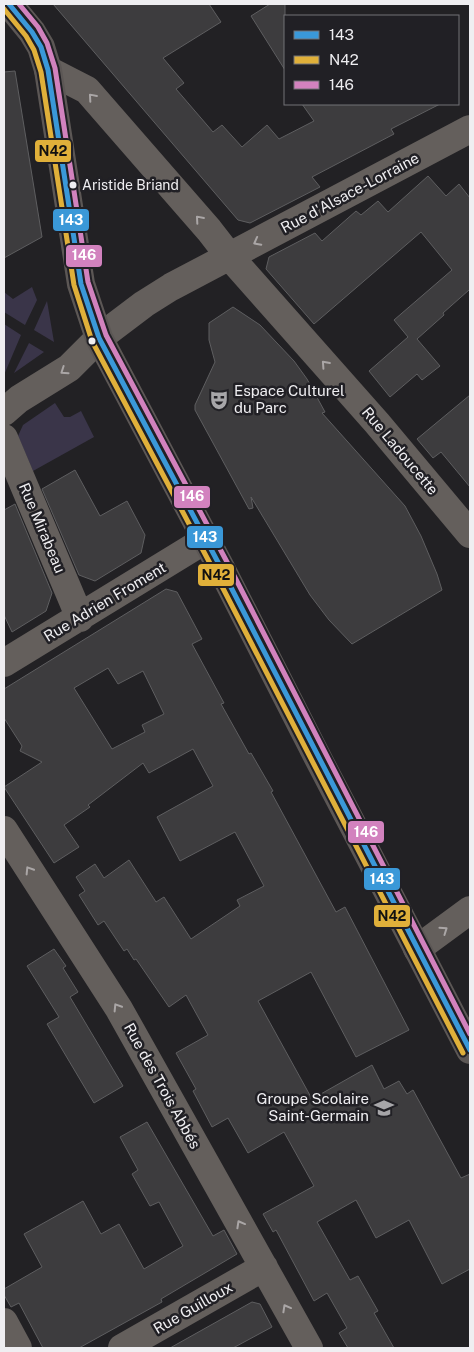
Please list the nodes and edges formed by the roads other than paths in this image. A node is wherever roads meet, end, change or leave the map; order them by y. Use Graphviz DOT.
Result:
graph roads {
  1 [pos="9,4"];
  2 [pos="48,70"];
  3 [pos="470,129"];
  4 [pos="230,257"];
  5 [pos="99,338"];
  6 [pos="4,412"];
  7 [pos="4,438"];
  8 [pos="470,534"];
  9 [pos="205,540"];
  10 [pos="80,618"];
  11 [pos="4,663"];
  12 [pos="4,830"];
  13 [pos="470,910"];
  14 [pos="417,949"];
  15 [pos="470,1050"];
  16 [pos="264,1267"];
  17 [pos="4,1322"];
  18 [pos="18,1348"];
  19 [pos="122,1348"];
  20 [pos="309,1348"];
  1 -- 2 [label="main road"];
  4 -- 2 [label="street, Rue Ladoucette, one-way"];
  2 -- 5 [label="main road"];
  3 -- 4 [label="street, Rue d'Alsace-Lorraine, one-way"];
  4 -- 5 [label="street, Rue d'Alsace-Lorraine"];
  8 -- 4 [label="street, Rue Ladoucette, one-way"];
  5 -- 6 [label="street, Rue d'Alsace-Lorraine, one-way"];
  5 -- 9 [label="main road"];
  7 -- 10 [label="street, Rue Mirabeau"];
  9 -- 10 [label="street, Rue Adrien Froment"];
  9 -- 14 [label="main road"];
  10 -- 11 [label="street, Rue Adrien Froment"];
  16 -- 12 [label="street, Rue des Trois Abbés, one-way"];
  14 -- 13 [label="street, one-way"];
  14 -- 15 [label="main road"];
  16 -- 19 [label="street, Rue Guilloux"];
  20 -- 16 [label="street, Rue des Trois Abbés, one-way"];
  17 -- 18 [label="street"];
}
